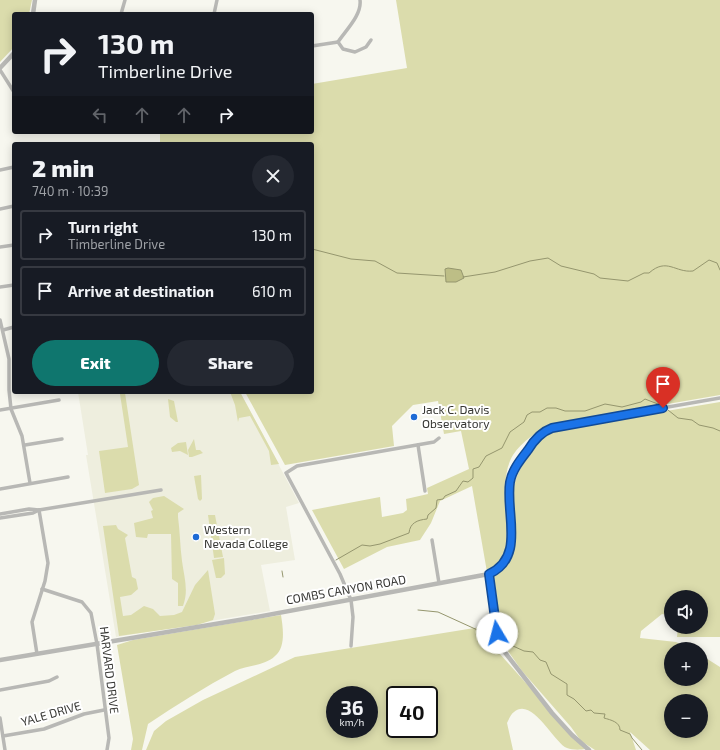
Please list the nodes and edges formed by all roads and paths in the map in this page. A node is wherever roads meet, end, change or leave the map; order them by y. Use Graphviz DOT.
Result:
graph roads {
  1 [pos="35,0"];
  2 [pos="125,0"];
  3 [pos="217,0"];
  4 [pos="360,0"];
  5 [pos="33,12"];
  6 [pos="122,12"];
  7 [pos="214,12"];
  8 [pos="371,40"];
  9 [pos="338,42"];
  10 [pos="314,46"];
  11 [pos="12,55"];
  12 [pos="0,69"];
  13 [pos="12,89"];
  14 [pos="12,167"];
  15 [pos="0,170"];
  16 [pos="12,206"];
  17 [pos="0,209"];
  18 [pos="12,245"];
  19 [pos="0,247"];
  20 [pos="12,285"];
  21 [pos="0,287"];
  22 [pos="0,320"];
  23 [pos="12,328"];
  24 [pos="3,330"];
  25 [pos="9,366"];
  26 [pos="720,398"];
  27 [pos="59,400"];
  28 [pos="11,409"];
  29 [pos="0,410"];
  30 [pos="439,438"];
  31 [pos="62,439"];
  32 [pos="418,445"];
  33 [pos="25,446"];
  34 [pos="68,477"];
  35 [pos="30,483"];
  36 [pos="0,488"];
  37 [pos="161,490"];
  38 [pos="425,491"];
  39 [pos="40,510"];
  40 [pos="0,514"];
  41 [pos="0,518"];
  42 [pos="432,540"];
  43 [pos="489,574"];
  44 [pos="439,583"];
  45 [pos="42,589"];
  46 [pos="351,600"];
  47 [pos="97,644"];
  48 [pos="351,646"];
  49 [pos="37,654"];
  50 [pos="0,660"];
  51 [pos="57,677"];
  52 [pos="0,690"];
  53 [pos="104,710"];
  54 [pos="0,718"];
  55 [pos="3,736"];
  56 [pos="5,750"];
  57 [pos="107,750"];
  58 [pos="589,750"];
  1 -- 5 [label="street"];
  2 -- 6 [label="street"];
  3 -- 7 [label="street"];
  4 -- 9 [label="street"];
  8 -- 9 [label="street"];
  9 -- 10 [label="street"];
  11 -- 12 [label="street"];
  12 -- 13 [label="street"];
  14 -- 15 [label="street"];
  16 -- 17 [label="street"];
  18 -- 19 [label="street"];
  20 -- 21 [label="street"];
  22 -- 24 [label="street"];
  23 -- 24 [label="street"];
  24 -- 25 [label="street"];
  25 -- 28 [label="street"];
  26 -- 43 [label="street"];
  27 -- 28 [label="street"];
  28 -- 29 [label="street"];
  28 -- 33 [label="street"];
  30 -- 32 [label="street"];
  31 -- 33 [label="street"];
  32 -- 38 [label="street"];
  32 -- 46 [label="street"];
  33 -- 35 [label="street"];
  34 -- 35 [label="street"];
  35 -- 36 [label="street"];
  37 -- 39 [label="street"];
  39 -- 40 [label="street"];
  39 -- 41 [label="street"];
  39 -- 45 [label="street"];
  42 -- 44 [label="street"];
  43 -- 44 [label="street, COMBS CANYON ROAD"];
  43 -- 58 [label="street"];
  44 -- 46 [label="street, COMBS CANYON ROAD"];
  45 -- 47 [label="street, HARVARD DRIVE"];
  45 -- 49 [label="street"];
  46 -- 47 [label="street, COMBS CANYON ROAD"];
  46 -- 48 [label="street"];
  47 -- 49 [label="street, COMBS CANYON ROAD"];
  47 -- 53 [label="street, HARVARD DRIVE"];
  49 -- 50 [label="street, COMBS CANYON ROAD"];
  51 -- 52 [label="street"];
  53 -- 55 [label="street, YALE DRIVE"];
  53 -- 57 [label="street, HARVARD DRIVE"];
  54 -- 55 [label="street"];
  55 -- 56 [label="street"];
}
